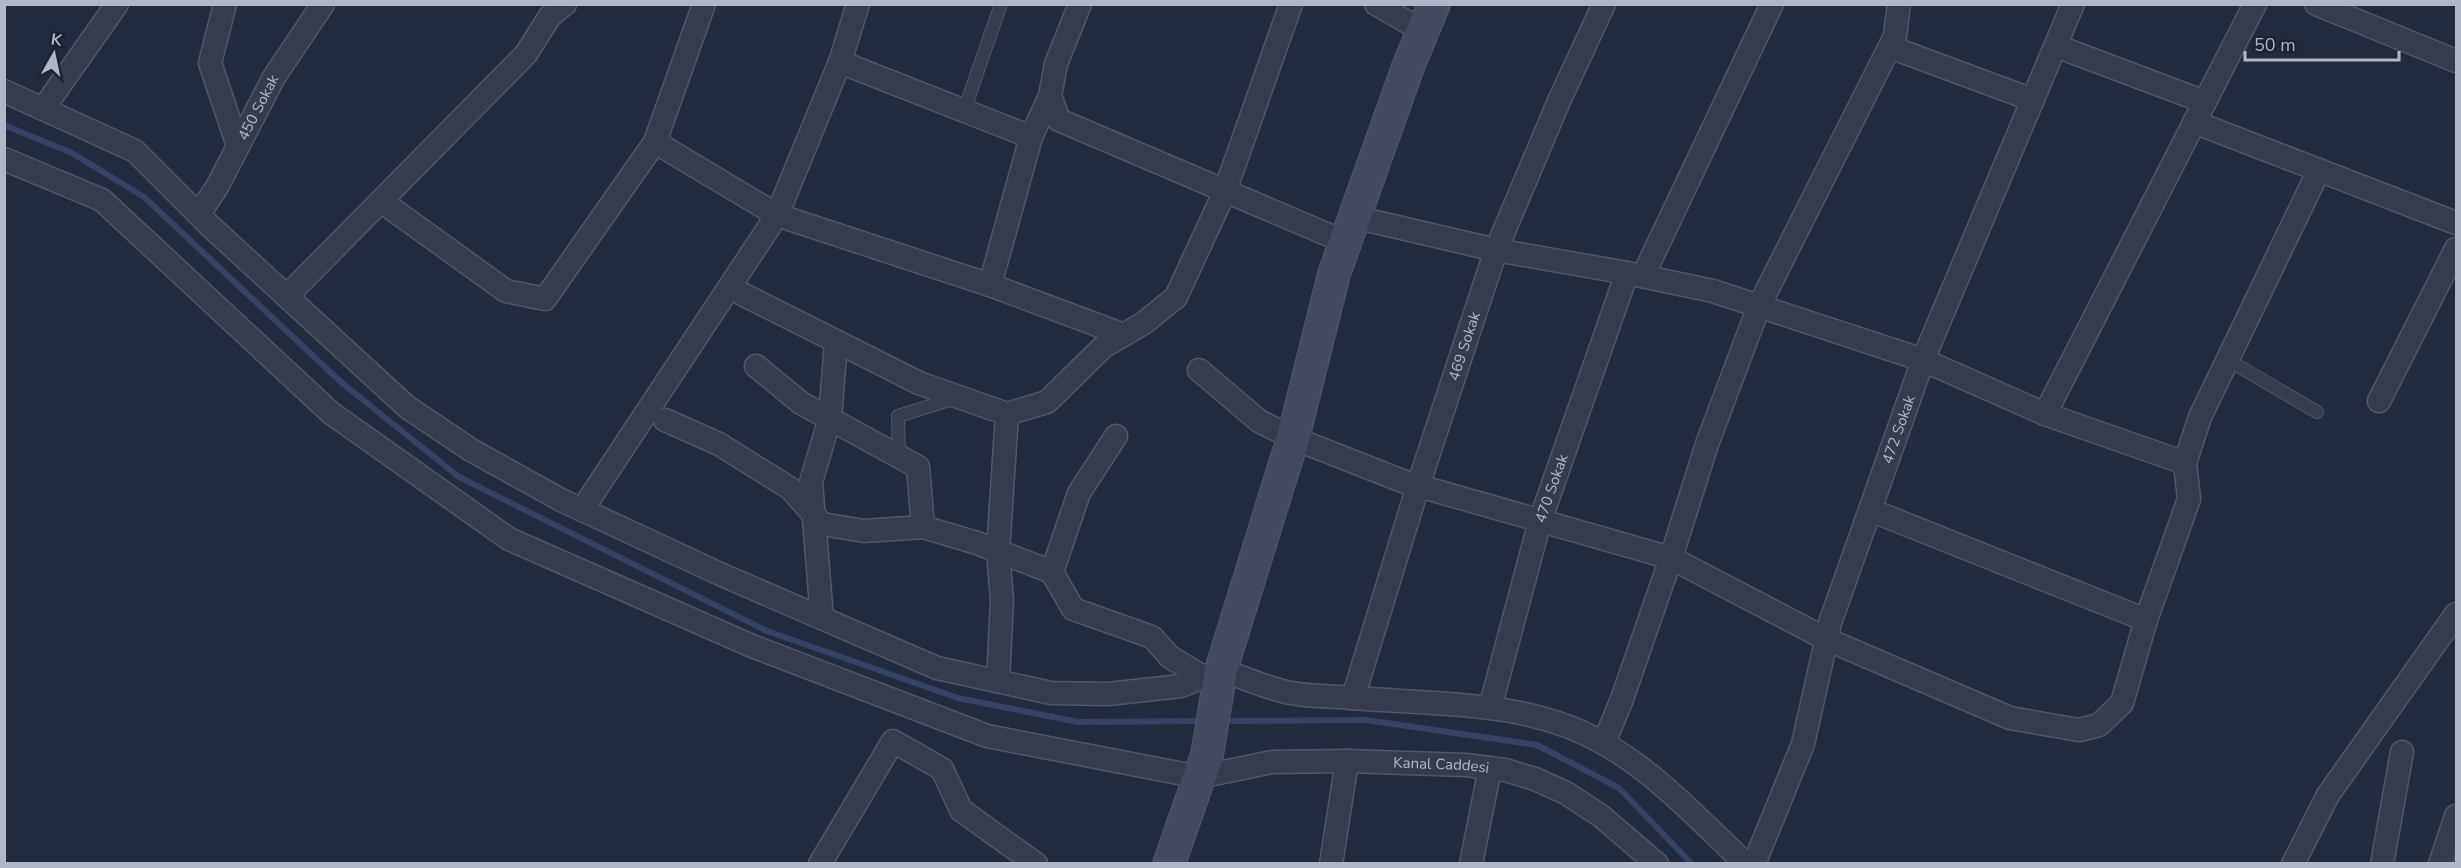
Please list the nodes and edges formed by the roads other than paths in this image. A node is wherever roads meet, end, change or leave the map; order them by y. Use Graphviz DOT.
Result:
graph roads {
  1 [pos="117,4"];
  2 [pos="225,4"];
  3 [pos="323,4"];
  4 [pos="565,4"];
  5 [pos="704,4"];
  6 [pos="858,4"];
  7 [pos="1001,4"];
  8 [pos="1080,4"];
  9 [pos="1291,4"];
  10 [pos="1604,4"];
  11 [pos="1772,4"];
  12 [pos="1899,4"];
  13 [pos="2073,4"];
  14 [pos="2255,4"];
  15 [pos="2316,4"];
  16 [pos="1381,6"];
  17 [pos="1429,18"];
  18 [pos="1890,46"];
  19 [pos="2056,46"];
  20 [pos="2457,60"];
  21 [pos="840,62"];
  22 [pos="4,91"];
  23 [pos="1050,96"];
  24 [pos="2033,99"];
  25 [pos="43,108"];
  26 [pos="964,111"];
  27 [pos="2200,112"];
  28 [pos="1031,137"];
  29 [pos="655,142"];
  30 [pos="238,147"];
  31 [pos="4,159"];
  32 [pos="2319,170"];
  33 [pos="1225,191"];
  34 [pos="381,201"];
  35 [pos="199,214"];
  36 [pos="777,215"];
  37 [pos="2457,223"];
  38 [pos="1349,230"];
  39 [pos="2457,249"];
  40 [pos="1496,250"];
  41 [pos="1635,275"];
  42 [pos="990,285"];
  43 [pos="742,294"];
  44 [pos="287,296"];
  45 [pos="1759,306"];
  46 [pos="1124,335"];
  47 [pos="836,342"];
  48 [pos="1923,360"];
  49 [pos="2228,360"];
  50 [pos="756,366"];
  51 [pos="1199,370"];
  52 [pos="959,398"];
  53 [pos="2379,401"];
  54 [pos="2317,412"];
  55 [pos="1007,414"];
  56 [pos="2045,414"];
  57 [pos="830,418"];
  58 [pos="665,420"];
  59 [pos="1116,436"];
  60 [pos="1293,438"];
  61 [pos="898,456"];
  62 [pos="2185,463"];
  63 [pos="1418,486"];
  64 [pos="582,510"];
  65 [pos="1870,510"];
  66 [pos="812,513"];
  67 [pos="1540,521"];
  68 [pos="923,527"];
  69 [pos="998,551"];
  70 [pos="1671,558"];
  71 [pos="1052,572"];
  72 [pos="2457,614"];
  73 [pos="822,618"];
  74 [pos="2146,620"];
  75 [pos="1826,639"];
  76 [pos="1214,679"];
  77 [pos="998,681"];
  78 [pos="1353,699"];
  79 [pos="1490,708"];
  80 [pos="1604,743"];
  81 [pos="2402,752"];
  82 [pos="1347,761"];
  83 [pos="1203,766"];
  84 [pos="1490,768"];
  85 [pos="2456,816"];
  86 [pos="824,862"];
  87 [pos="1036,864"];
  88 [pos="1169,864"];
  89 [pos="1330,864"];
  90 [pos="1472,864"];
  91 [pos="1657,864"];
  92 [pos="1746,864"];
  93 [pos="1754,864"];
  94 [pos="2293,864"];
  95 [pos="2382,864"];
  96 [pos="2440,864"];
  1 -- 25 [label="street"];
  2 -- 30 [label="street"];
  3 -- 30 [label="street, 450 Sokak"];
  4 -- 34 [label="street"];
  5 -- 29 [label="street"];
  6 -- 21 [label="street"];
  7 -- 26 [label="lane"];
  8 -- 23 [label="street"];
  9 -- 33 [label="street"];
  10 -- 40 [label="street, 469 Sokak"];
  11 -- 41 [label="street, 470 Sokak"];
  12 -- 18 [label="street"];
  13 -- 19 [label="street, 472 Sokak"];
  14 -- 27 [label="street"];
  15 -- 20 [label="street"];
  16 -- 17 [label="street"];
  17 -- 38 [label="main road"];
  18 -- 24 [label="street"];
  18 -- 45 [label="street"];
  19 -- 24 [label="street, 472 Sokak"];
  19 -- 27 [label="street"];
  21 -- 26 [label="street"];
  21 -- 36 [label="street"];
  22 -- 25 [label="street"];
  23 -- 28 [label="street"];
  23 -- 33 [label="street"];
  24 -- 48 [label="street, 472 Sokak"];
  25 -- 35 [label="street"];
  26 -- 28 [label="street"];
  27 -- 32 [label="street"];
  27 -- 56 [label="street"];
  28 -- 42 [label="street"];
  29 -- 34 [label="street"];
  29 -- 36 [label="street"];
  30 -- 35 [label="street, 450 Sokak"];
  31 -- 83 [label="street"];
  32 -- 37 [label="street"];
  32 -- 49 [label="street"];
  33 -- 38 [label="street"];
  33 -- 46 [label="street"];
  34 -- 44 [label="street"];
  35 -- 44 [label="street"];
  36 -- 42 [label="street"];
  36 -- 64 [label="street"];
  38 -- 40 [label="street"];
  38 -- 60 [label="main road"];
  39 -- 53 [label="street"];
  40 -- 41 [label="street"];
  40 -- 63 [label="street, 469 Sokak"];
  41 -- 45 [label="street"];
  41 -- 67 [label="street, 470 Sokak"];
  42 -- 46 [label="street"];
  43 -- 47 [label="street"];
  44 -- 64 [label="street"];
  45 -- 48 [label="street"];
  45 -- 70 [label="street"];
  46 -- 55 [label="street"];
  47 -- 52 [label="street"];
  47 -- 57 [label="street"];
  48 -- 56 [label="street"];
  48 -- 65 [label="street, 472 Sokak"];
  49 -- 54 [label="lane"];
  49 -- 62 [label="street"];
  50 -- 57 [label="street"];
  51 -- 60 [label="street"];
  52 -- 55 [label="street"];
  52 -- 61 [label="lane"];
  55 -- 69 [label="street"];
  56 -- 62 [label="street"];
  57 -- 61 [label="street"];
  57 -- 66 [label="street"];
  58 -- 66 [label="street"];
  59 -- 71 [label="street"];
  60 -- 63 [label="street"];
  60 -- 76 [label="main road"];
  61 -- 68 [label="street"];
  62 -- 74 [label="street"];
  63 -- 67 [label="street"];
  63 -- 78 [label="street, 469 Sokak"];
  64 -- 73 [label="street"];
  65 -- 74 [label="street"];
  65 -- 75 [label="street, 472 Sokak"];
  66 -- 68 [label="street"];
  66 -- 73 [label="street"];
  67 -- 70 [label="street"];
  67 -- 79 [label="street, 470 Sokak"];
  68 -- 69 [label="street"];
  69 -- 71 [label="street"];
  69 -- 77 [label="street"];
  70 -- 75 [label="street"];
  70 -- 80 [label="street"];
  71 -- 76 [label="street"];
  72 -- 94 [label="street"];
  73 -- 77 [label="street"];
  74 -- 75 [label="street"];
  75 -- 93 [label="street, 472 Sokak"];
  76 -- 77 [label="street"];
  76 -- 78 [label="street"];
  76 -- 83 [label="main road"];
  78 -- 79 [label="street"];
  79 -- 80 [label="street"];
  80 -- 92 [label="street"];
  81 -- 95 [label="street"];
  82 -- 83 [label="street, Kanal Caddesi"];
  82 -- 84 [label="street, Kanal Caddesi"];
  82 -- 89 [label="street"];
  83 -- 88 [label="main road"];
  84 -- 90 [label="street"];
  84 -- 91 [label="street, Kanal Caddesi"];
  85 -- 96 [label="street"];
  86 -- 87 [label="street"];
}
